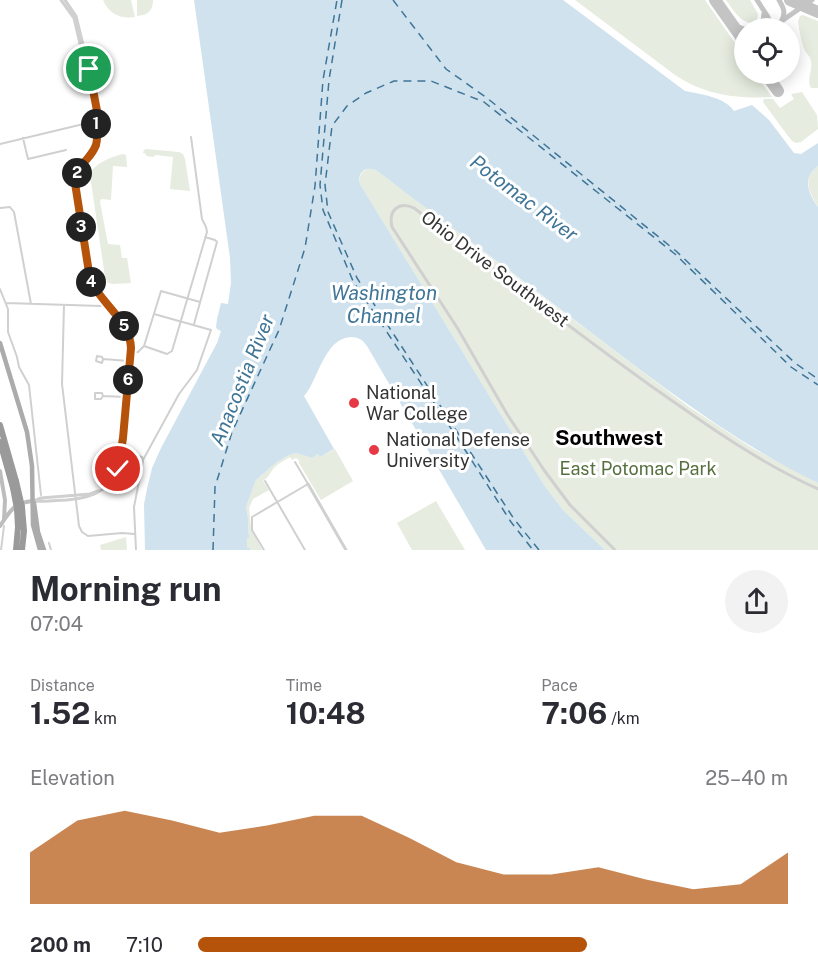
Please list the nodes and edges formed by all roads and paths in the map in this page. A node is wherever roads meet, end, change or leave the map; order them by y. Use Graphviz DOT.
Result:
graph roads {
  1 [pos="63,0"];
  2 [pos="96,121"];
  3 [pos="191,137"];
  4 [pos="24,138"];
  5 [pos="0,144"];
  6 [pos="66,150"];
  7 [pos="0,208"];
  8 [pos="205,237"];
  9 [pos="0,289"];
  10 [pos="187,298"];
  11 [pos="200,302"];
  12 [pos="6,303"];
  13 [pos="31,304"];
  14 [pos="106,304"];
  15 [pos="64,305"];
  16 [pos="153,314"];
  17 [pos="180,321"];
  18 [pos="194,325"];
  19 [pos="0,343"];
  20 [pos="144,346"];
  21 [pos="1,350"];
  22 [pos="130,352"];
  23 [pos="103,359"];
  24 [pos="129,361"];
  25 [pos="103,396"];
  26 [pos="126,397"];
  27 [pos="0,425"];
  28 [pos="0,442"];
  29 [pos="131,454"];
  30 [pos="143,460"];
  31 [pos="295,462"];
  32 [pos="0,471"];
  33 [pos="265,482"];
  34 [pos="308,484"];
  35 [pos="107,485"];
  36 [pos="818,489"];
  37 [pos="41,495"];
  38 [pos="74,495"];
  39 [pos="75,500"];
  40 [pos="33,501"];
  41 [pos="277,502"];
  42 [pos="5,507"];
  43 [pos="20,508"];
  44 [pos="9,513"];
  45 [pos="2,519"];
  46 [pos="2,526"];
  47 [pos="135,534"];
  48 [pos="49,543"];
  49 [pos="1,547"];
  50 [pos="14,550"];
  51 [pos="22,550"];
  52 [pos="42,550"];
  53 [pos="51,550"];
  54 [pos="136,550"];
  55 [pos="264,550"];
  56 [pos="305,550"];
  57 [pos="346,550"];
  58 [pos="615,550"];
  1 -- 2 [label="street"];
  2 -- 4 [label="street"];
  2 -- 14 [label="street"];
  3 -- 8 [label="street"];
  4 -- 5 [label="street"];
  4 -- 6 [label="street"];
  7 -- 13 [label="street"];
  8 -- 10 [label="street"];
  8 -- 11 [label="street"];
  9 -- 12 [label="street"];
  10 -- 11 [label="street"];
  10 -- 16 [label="street"];
  10 -- 17 [label="street"];
  11 -- 18 [label="street"];
  12 -- 13 [label="street"];
  12 -- 37 [label="street"];
  13 -- 15 [label="street"];
  14 -- 15 [label="street"];
  14 -- 22 [label="street"];
  15 -- 38 [label="street"];
  16 -- 17 [label="street"];
  16 -- 20 [label="street"];
  17 -- 18 [label="street"];
  17 -- 20 [label="street"];
  18 -- 30 [label="street"];
  19 -- 21 [label="main road"];
  20 -- 22 [label="street"];
  21 -- 40 [label="main road"];
  22 -- 24 [label="street"];
  23 -- 24 [label="street"];
  24 -- 26 [label="street"];
  25 -- 26 [label="street"];
  26 -- 35 [label="street"];
  27 -- 43 [label="highway, bridge"];
  28 -- 43 [label="highway, bridge"];
  29 -- 30 [label="street"];
  30 -- 47 [label="street"];
  31 -- 34 [label="street"];
  32 -- 42 [label="main road"];
  33 -- 41 [label="street"];
  34 -- 41 [label="street"];
  34 -- 57 [label="street"];
  35 -- 38 [label="street"];
  35 -- 39 [label="street"];
  36 -- 58 [label="street, Ohio Drive Southwest"];
  38 -- 39 [label="street"];
  38 -- 40 [label="street"];
  39 -- 40 [label="street"];
  39 -- 47 [label="street"];
  40 -- 44 [label="main road"];
  40 -- 52 [label="main road"];
  41 -- 55 [label="street"];
  41 -- 56 [label="street"];
  42 -- 44 [label="main road"];
  42 -- 45 [label="main road"];
  43 -- 50 [label="highway"];
  43 -- 51 [label="highway"];
  44 -- 45 [label="main road"];
  45 -- 46 [label="main road"];
  46 -- 49 [label="street"];
  47 -- 54 [label="street"];
  48 -- 53 [label="street"];
}
